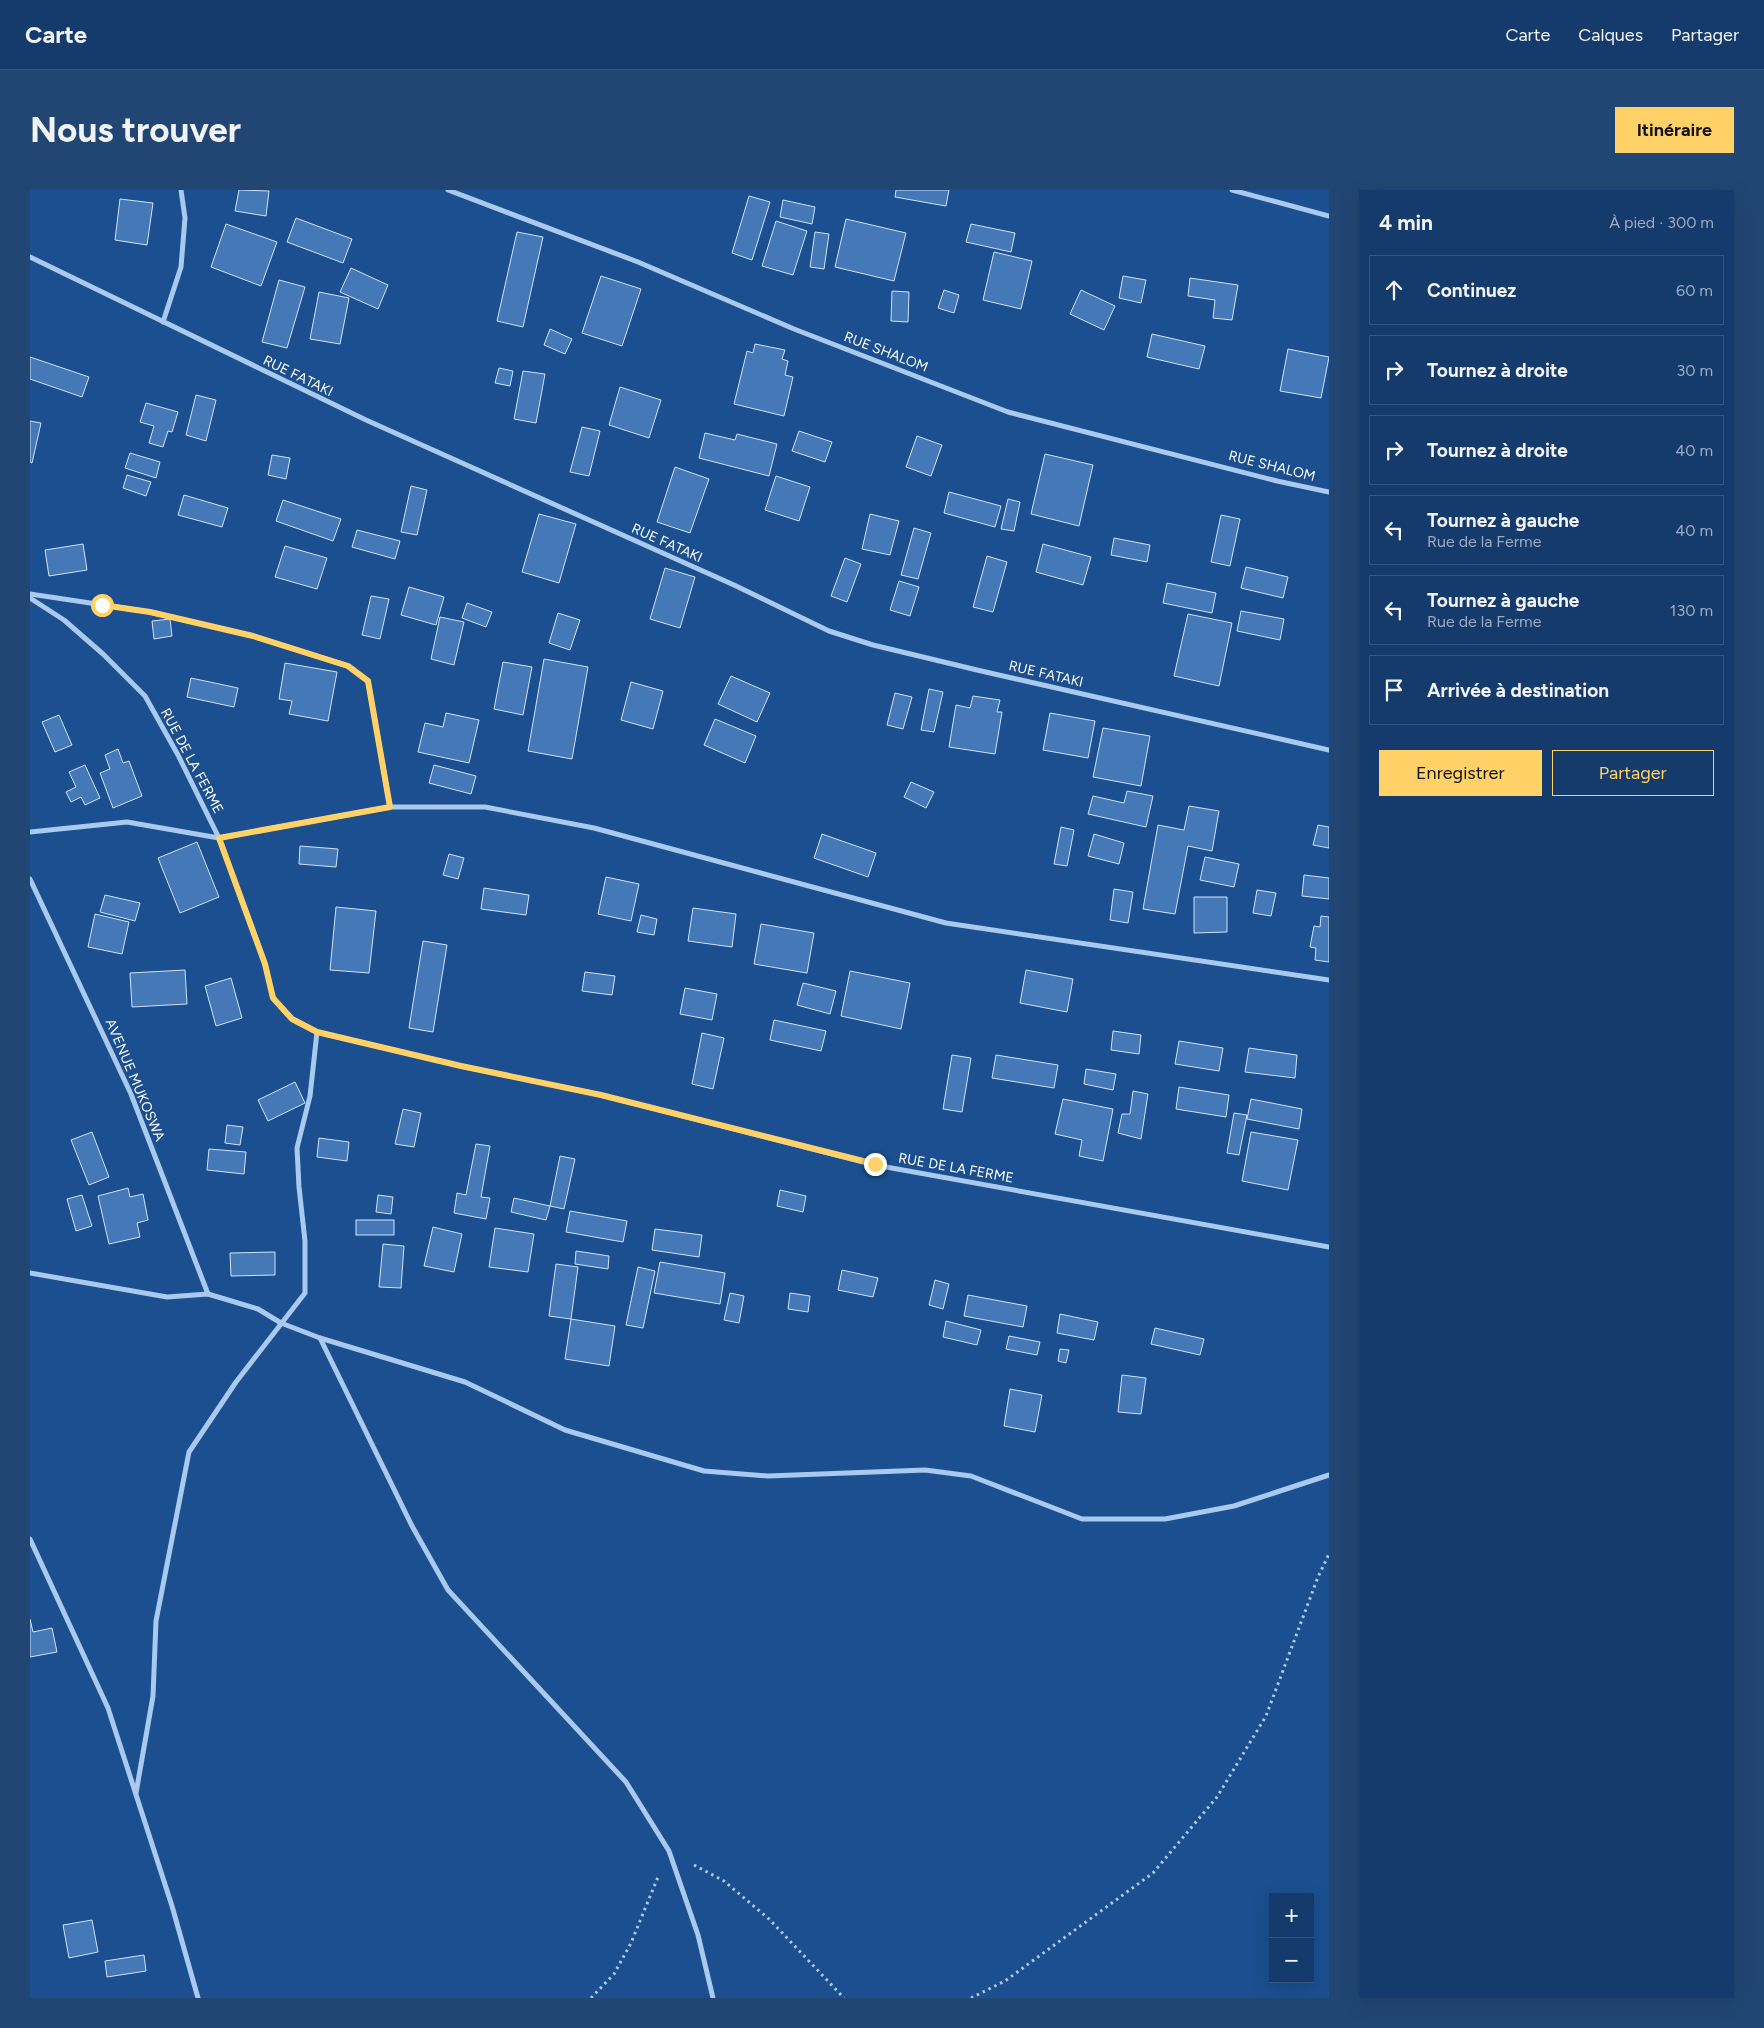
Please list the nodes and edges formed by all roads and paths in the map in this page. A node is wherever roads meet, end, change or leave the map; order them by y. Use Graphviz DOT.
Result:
graph roads {
  1 [pos="181,190"];
  2 [pos="448,190"];
  3 [pos="1232,190"];
  4 [pos="1329,216"];
  5 [pos="30,257"];
  6 [pos="163,322"];
  7 [pos="1329,492"];
  8 [pos="30,594"];
  9 [pos="30,598"];
  10 [pos="1329,750"];
  11 [pos="390,807"];
  12 [pos="30,832"];
  13 [pos="219,838"];
  14 [pos="30,879"];
  15 [pos="1329,980"];
  16 [pos="317,1032"];
  17 [pos="1329,1247"];
  18 [pos="30,1273"];
  19 [pos="208,1294"];
  20 [pos="281,1323"];
  21 [pos="320,1338"];
  22 [pos="1329,1475"];
  23 [pos="30,1538"];
  24 [pos="1329,1554"];
  25 [pos="136,1793"];
  26 [pos="669,1851"];
  27 [pos="198,1998"];
  28 [pos="591,1998"];
  29 [pos="713,1998"];
  30 [pos="844,1998"];
  31 [pos="971,1998"];
  1 -- 6 [label="street"];
  2 -- 7 [label="street, RUE SHALOM"];
  3 -- 4 [label="street"];
  5 -- 6 [label="street, RUE FATAKI"];
  6 -- 10 [label="street, RUE FATAKI"];
  8 -- 11 [label="street"];
  9 -- 13 [label="street, RUE DE LA FERME"];
  11 -- 13 [label="street"];
  11 -- 15 [label="street"];
  12 -- 13 [label="street"];
  13 -- 16 [label="street, RUE DE LA FERME"];
  14 -- 19 [label="street, AVENUE MUKOSWA"];
  16 -- 17 [label="street, RUE DE LA FERME"];
  16 -- 20 [label="street"];
  18 -- 19 [label="street"];
  19 -- 20 [label="street"];
  20 -- 21 [label="street"];
  20 -- 25 [label="street"];
  21 -- 22 [label="street"];
  21 -- 26 [label="street"];
  23 -- 25 [label="street"];
  24 -- 31 [label="path"];
  25 -- 27 [label="street"];
  26 -- 28 [label="path"];
  26 -- 29 [label="street"];
  26 -- 30 [label="path"];
}
